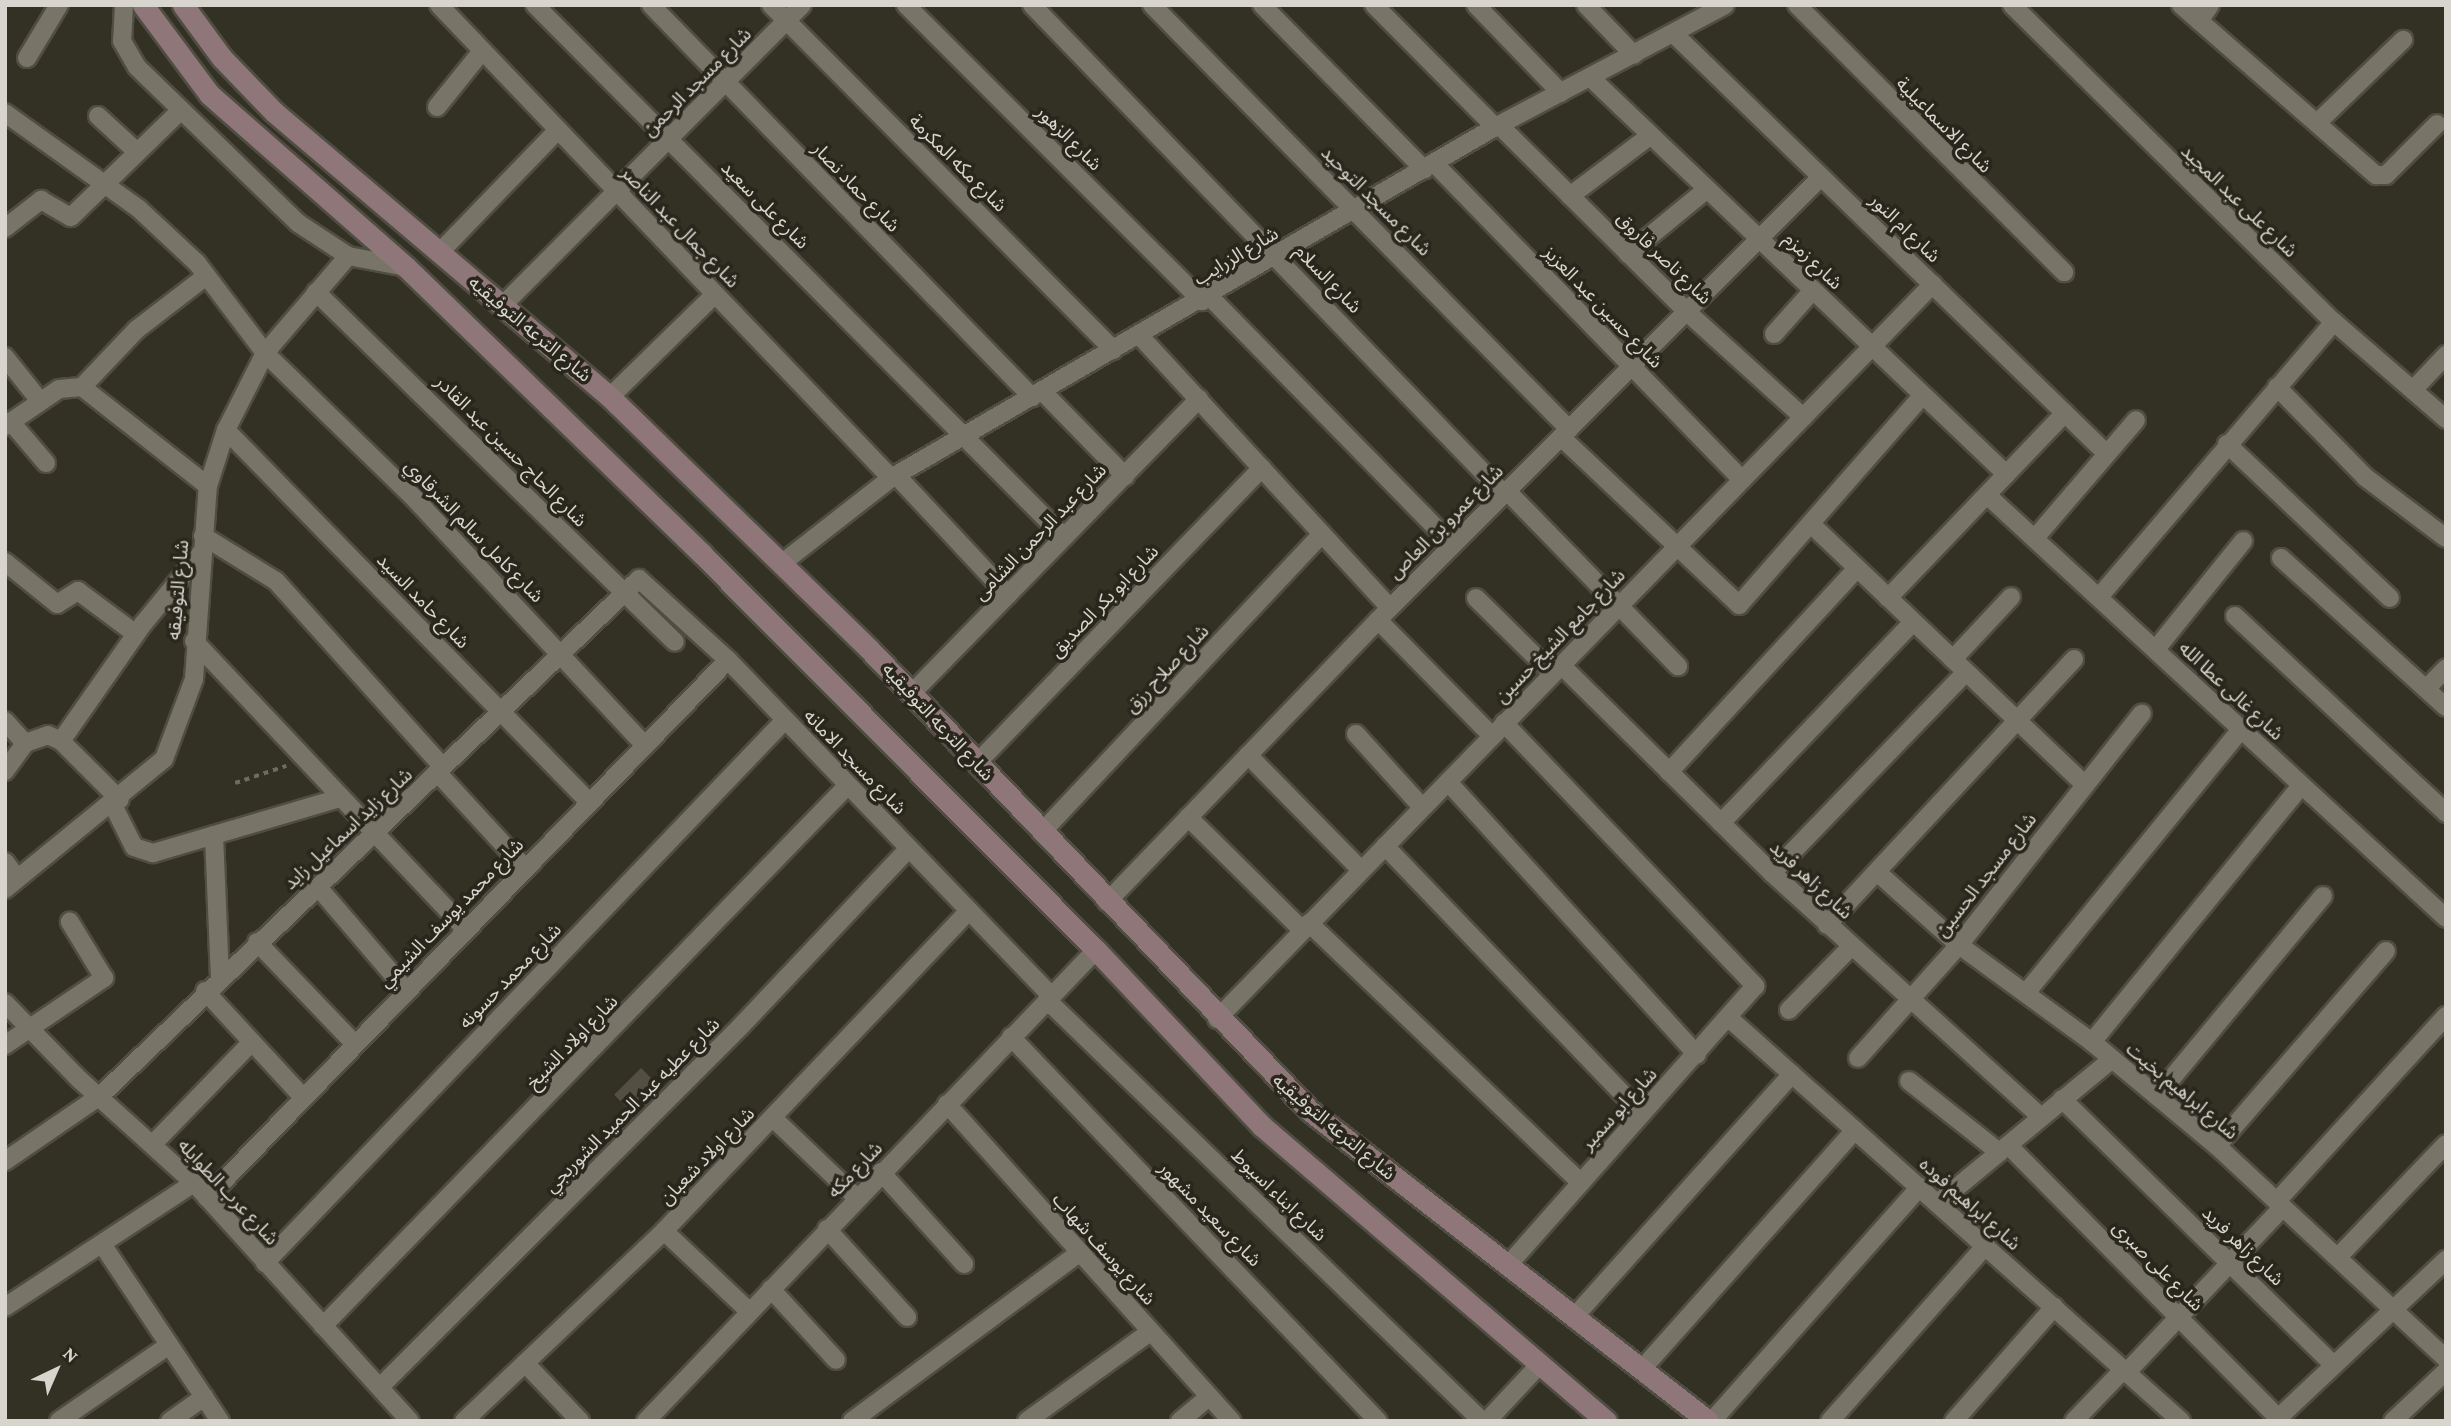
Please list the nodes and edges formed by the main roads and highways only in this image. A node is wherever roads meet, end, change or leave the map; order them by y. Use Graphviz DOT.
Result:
graph roads {
  1 [pos="143,5"];
  2 [pos="183,5"];
  3 [pos="1606,1421"];
  4 [pos="1710,1421"];
  1 -- 3 [label="main road, شارع الترعه التوفيقيه"];
  2 -- 4 [label="main road, شارع الترعه التوفيقيه"];
}
